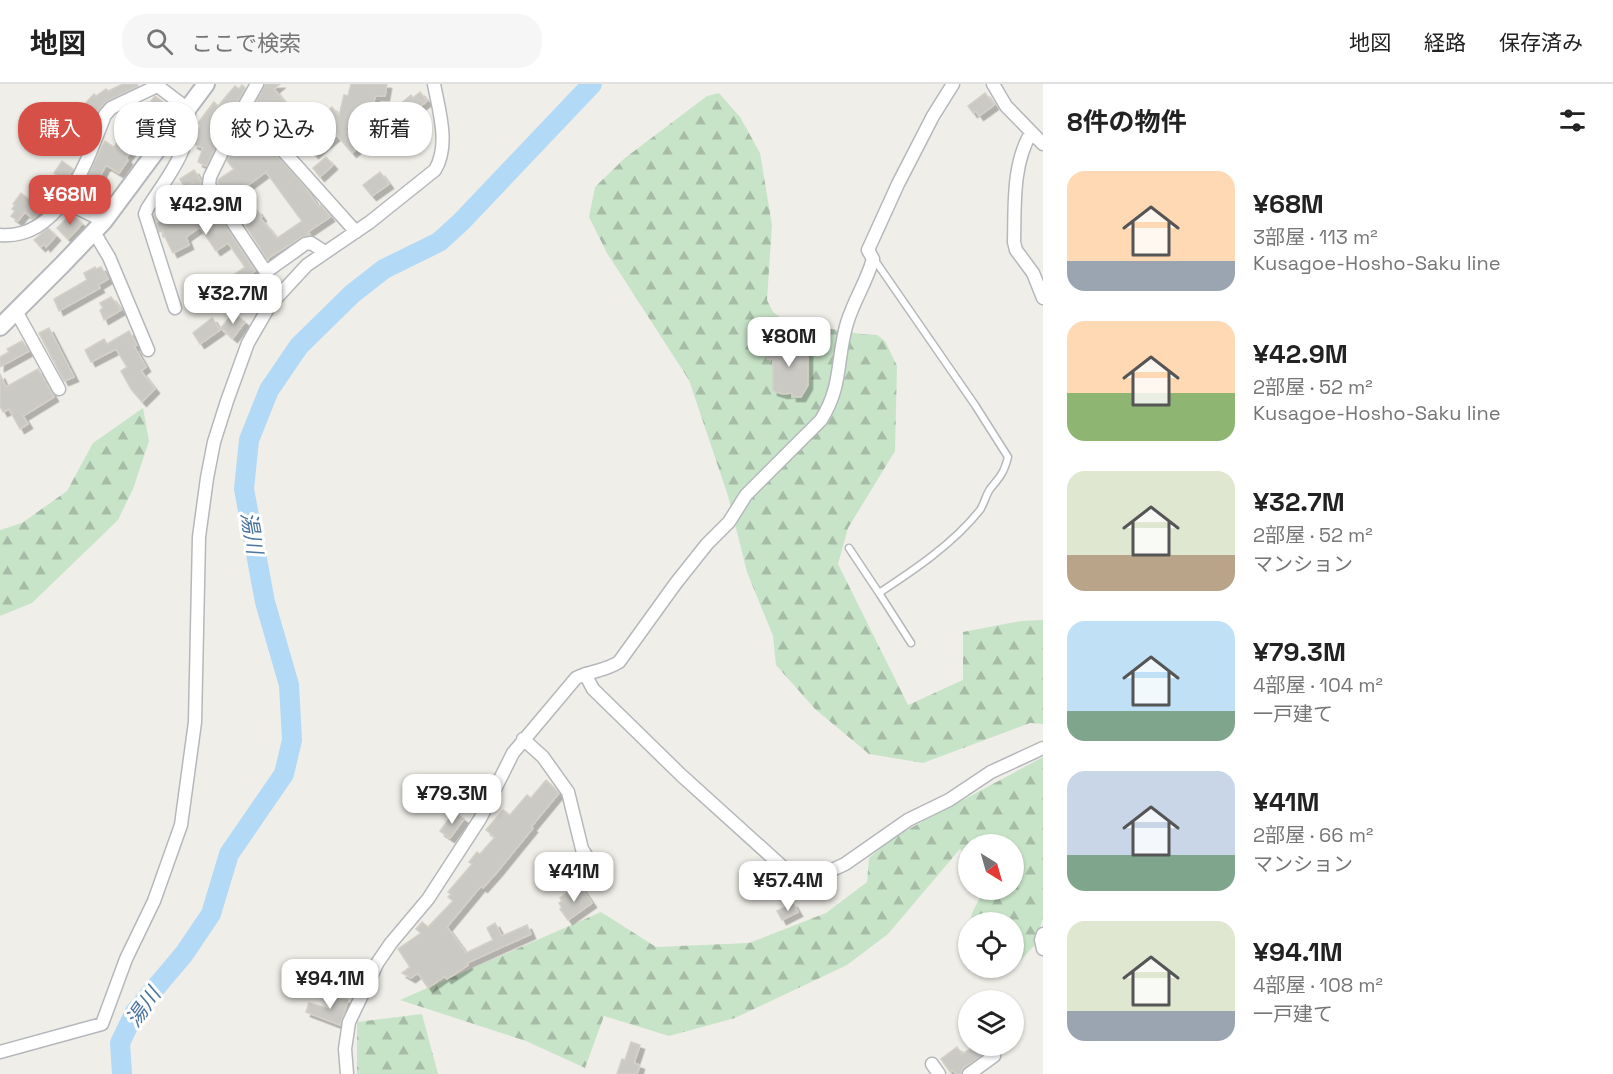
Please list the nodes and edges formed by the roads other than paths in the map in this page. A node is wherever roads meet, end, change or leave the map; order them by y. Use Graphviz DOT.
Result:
graph roads {
  1 [pos="206,84"];
  2 [pos="256,84"];
  3 [pos="434,84"];
  4 [pos="953,84"];
  5 [pos="993,84"];
  6 [pos="156,85"];
  7 [pos="179,102"];
  8 [pos="193,102"];
  9 [pos="247,102"];
  10 [pos="1031,133"];
  11 [pos="1043,144"];
  12 [pos="152,156"];
  13 [pos="180,156"];
  14 [pos="220,156"];
  15 [pos="288,156"];
  16 [pos="65,202"];
  17 [pos="99,226"];
  18 [pos="356,232"];
  19 [pos="0,235"];
  20 [pos="324,252"];
  21 [pos="873,259"];
  22 [pos="1043,298"];
  23 [pos="175,308"];
  24 [pos="16,311"];
  25 [pos="0,327"];
  26 [pos="148,350"];
  27 [pos="59,388"];
  28 [pos="849,548"];
  29 [pos="879,593"];
  30 [pos="911,643"];
  31 [pos="585,674"];
  32 [pos="523,739"];
  33 [pos="1043,748"];
  34 [pos="602,880"];
  35 [pos="1043,934"];
  36 [pos="1043,949"];
  37 [pos="0,1052"];
  38 [pos="994,1056"];
  39 [pos="347,1074"];
  40 [pos="969,1074"];
  1 -- 8 [label="main road"];
  2 -- 9 [label="street"];
  3 -- 18 [label="street"];
  4 -- 21 [label="street"];
  5 -- 10 [label="street"];
  6 -- 7 [label="street"];
  6 -- 16 [label="street"];
  10 -- 11 [label="street"];
  10 -- 22 [label="street"];
  12 -- 17 [label="main road"];
  13 -- 23 [label="street"];
  14 -- 20 [label="street"];
  15 -- 18 [label="street"];
  16 -- 17 [label="street"];
  16 -- 19 [label="street"];
  17 -- 24 [label="main road"];
  17 -- 26 [label="street"];
  18 -- 20 [label="street"];
  20 -- 37 [label="street"];
  21 -- 29 [label="lane"];
  21 -- 31 [label="street"];
  24 -- 25 [label="main road"];
  24 -- 27 [label="street"];
  28 -- 29 [label="lane"];
  29 -- 30 [label="lane"];
  31 -- 32 [label="street"];
  31 -- 33 [label="street"];
  32 -- 34 [label="street"];
  32 -- 39 [label="street"];
  35 -- 36 [label="street"];
  38 -- 40 [label="street"];
}
